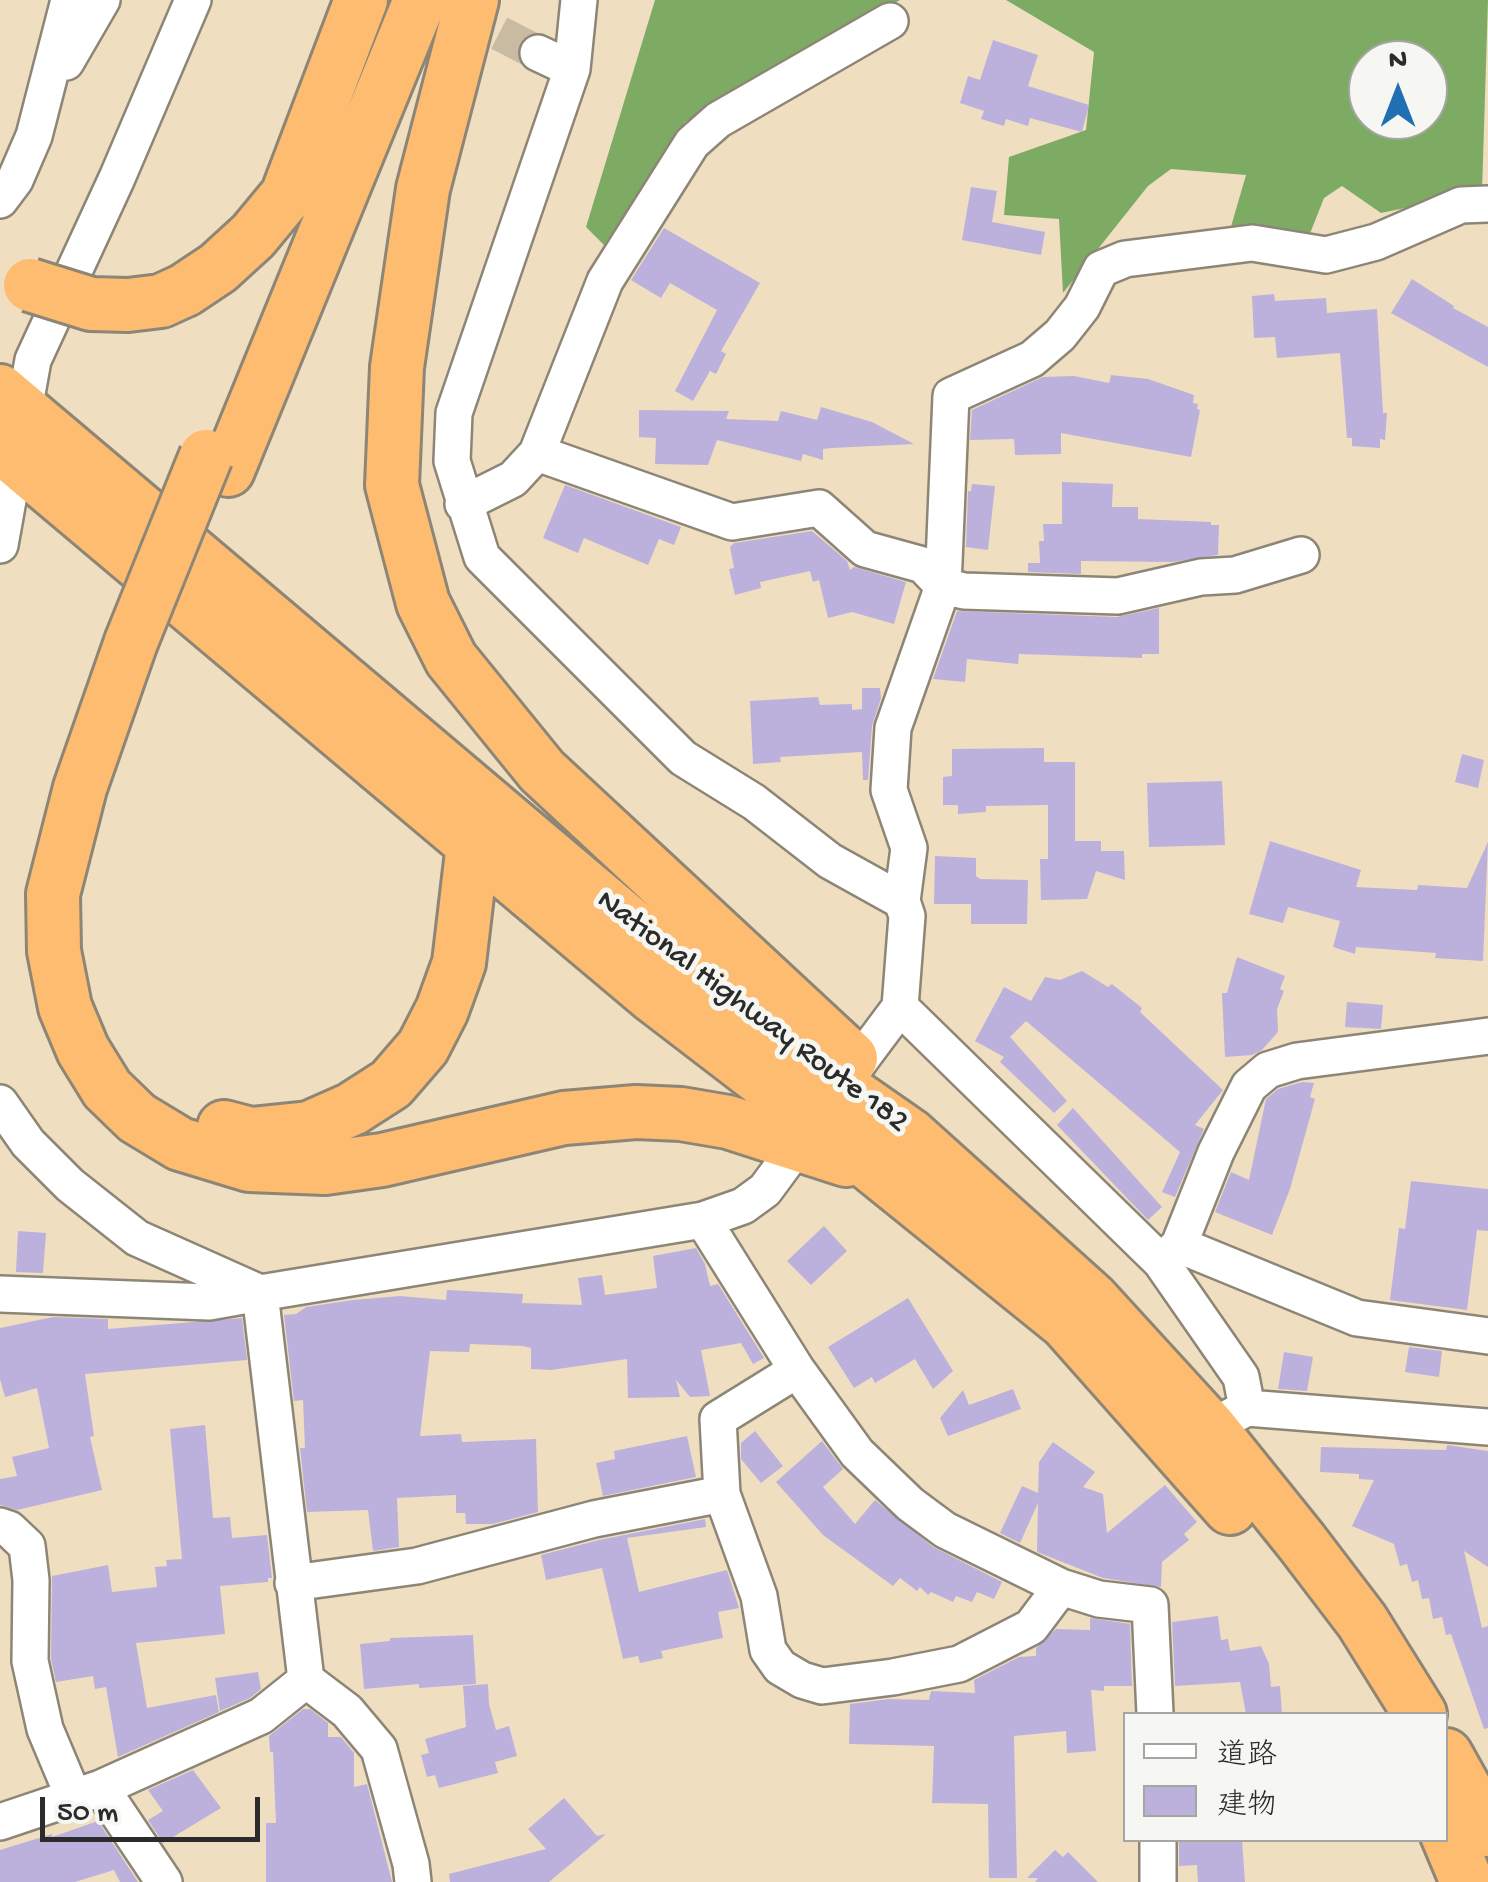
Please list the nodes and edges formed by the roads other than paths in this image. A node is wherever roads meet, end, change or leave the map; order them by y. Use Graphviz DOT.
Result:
graph roads {
  1 [pos="69,0"];
  2 [pos="102,0"];
  3 [pos="193,0"];
  4 [pos="361,0"];
  5 [pos="381,0"];
  6 [pos="420,0"];
  7 [pos="472,0"];
  8 [pos="579,0"];
  9 [pos="890,21"];
  10 [pos="538,53"];
  11 [pos="51,69"];
  12 [pos="572,69"];
  13 [pos="0,200"];
  14 [pos="1488,204"];
  15 [pos="15,279"];
  16 [pos="11,427"];
  17 [pos="537,452"];
  18 [pos="217,463"];
  19 [pos="463,504"];
  20 [pos="0,545"];
  21 [pos="1301,555"];
  22 [pos="942,586"];
  23 [pos="144,650"];
  24 [pos="473,844"];
  25 [pos="902,901"];
  26 [pos="900,1006"];
  27 [pos="1488,1036"];
  28 [pos="0,1104"];
  29 [pos="828,1104"];
  30 [pos="891,1151"];
  31 [pos="703,1220"];
  32 [pos="1170,1254"];
  33 [pos="260,1293"];
  34 [pos="0,1294"];
  35 [pos="1488,1336"];
  36 [pos="797,1370"];
  37 [pos="1229,1418"];
  38 [pos="1488,1427"];
  39 [pos="722,1494"];
  40 [pos="0,1526"];
  41 [pos="294,1583"];
  42 [pos="1061,1587"];
  43 [pos="306,1680"];
  44 [pos="1155,1712"];
  45 [pos="1379,1712"];
  46 [pos="1419,1712"];
  47 [pos="1448,1759"];
  48 [pos="87,1793"];
  49 [pos="0,1822"];
  50 [pos="1488,1830"];
  51 [pos="1448,1837"];
  52 [pos="1158,1842"];
  53 [pos="164,1882"];
  54 [pos="412,1882"];
  55 [pos="1158,1882"];
  56 [pos="1467,1882"];
  1 -- 11 [label="street"];
  2 -- 11 [label="street"];
  3 -- 16 [label="street"];
  4 -- 15 [label="highway, bridge"];
  5 -- 18 [label="highway"];
  6 -- 18 [label="highway"];
  7 -- 29 [label="highway"];
  8 -- 12 [label="street"];
  9 -- 17 [label="street"];
  10 -- 12 [label="street"];
  11 -- 13 [label="street"];
  12 -- 19 [label="street"];
  14 -- 22 [label="street"];
  16 -- 20 [label="street"];
  16 -- 24 [label="highway, National Highway Route 182"];
  16 -- 29 [label="highway, National Highway Route 182"];
  17 -- 19 [label="street"];
  17 -- 22 [label="street"];
  18 -- 23 [label="highway, bridge"];
  19 -- 25 [label="street"];
  21 -- 22 [label="street"];
  22 -- 25 [label="street"];
  23 -- 24 [label="highway"];
  23 -- 29 [label="highway"];
  24 -- 29 [label="highway, National Highway Route 182"];
  25 -- 26 [label="street"];
  26 -- 29 [label="street"];
  26 -- 32 [label="street"];
  27 -- 32 [label="street"];
  28 -- 33 [label="street"];
  29 -- 30 [label="highway, National Highway Route 182"];
  29 -- 30 [label="highway"];
  29 -- 31 [label="street"];
  30 -- 37 [label="highway, National Highway Route 182"];
  30 -- 45 [label="highway, National Highway Route 182"];
  31 -- 33 [label="street"];
  31 -- 36 [label="street"];
  32 -- 35 [label="street"];
  32 -- 37 [label="street"];
  33 -- 34 [label="street"];
  33 -- 41 [label="street"];
  36 -- 39 [label="street"];
  36 -- 42 [label="street"];
  37 -- 38 [label="street"];
  37 -- 46 [label="highway, National Highway Route 182"];
  39 -- 41 [label="street"];
  39 -- 42 [label="street"];
  40 -- 48 [label="street"];
  41 -- 43 [label="street"];
  42 -- 44 [label="street"];
  43 -- 48 [label="street"];
  43 -- 54 [label="street"];
  47 -- 50 [label="highway"];
  48 -- 49 [label="street"];
  48 -- 53 [label="street"];
  51 -- 56 [label="highway"];
  52 -- 55 [label="street"];
}
